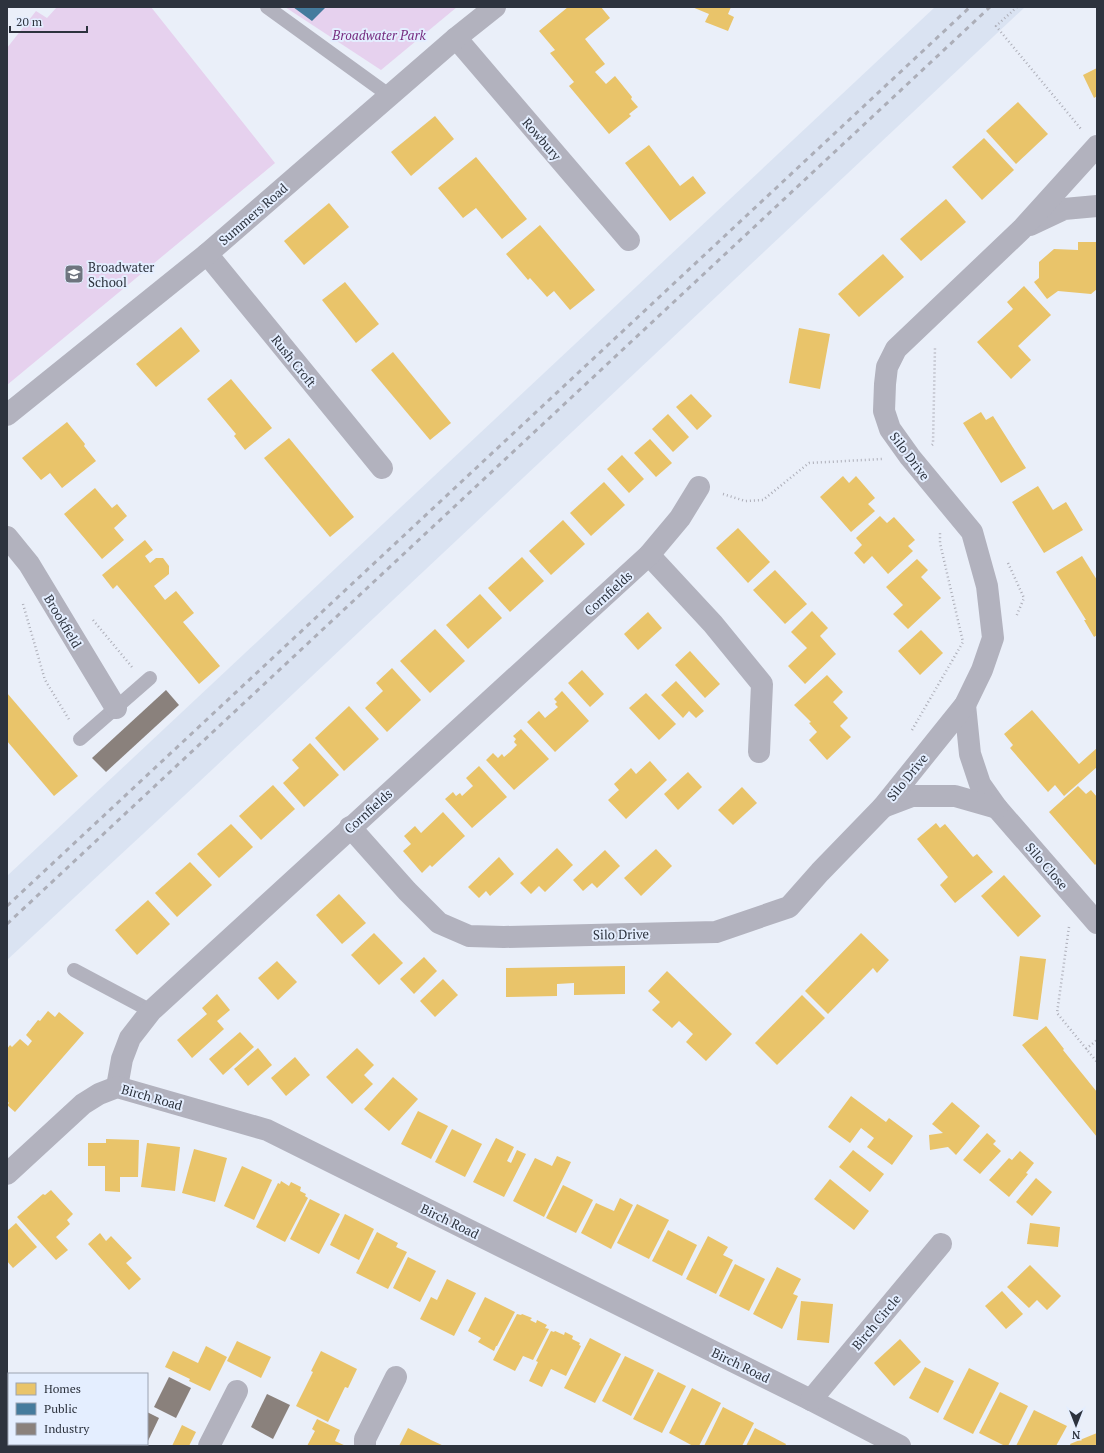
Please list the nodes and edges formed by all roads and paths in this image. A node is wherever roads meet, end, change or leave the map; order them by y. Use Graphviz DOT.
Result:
graph roads {
  1 [pos="267,7"];
  2 [pos="495,7"];
  3 [pos="1016,7"];
  4 [pos="456,38"];
  5 [pos="390,96"];
  6 [pos="1096,148"];
  7 [pos="1097,206"];
  8 [pos="1022,229"];
  9 [pos="629,240"];
  10 [pos="207,254"];
  11 [pos="935,312"];
  12 [pos="7,415"];
  13 [pos="910,457"];
  14 [pos="382,468"];
  15 [pos="699,487"];
  16 [pos="941,495"];
  17 [pos="7,537"];
  18 [pos="649,555"];
  19 [pos="22,597"];
  20 [pos="150,678"];
  21 [pos="965,705"];
  22 [pos="116,708"];
  23 [pos="909,735"];
  24 [pos="80,738"];
  25 [pos="759,752"];
  26 [pos="882,807"];
  27 [pos="998,808"];
  28 [pos="350,827"];
  29 [pos="1073,895"];
  30 [pos="1097,923"];
  31 [pos="74,970"];
  32 [pos="150,1011"];
  33 [pos="1097,1040"];
  34 [pos="1086,1049"];
  35 [pos="1097,1062"];
  36 [pos="116,1087"];
  37 [pos="7,1174"];
  38 [pos="940,1244"];
  39 [pos="396,1377"];
  40 [pos="237,1391"];
  41 [pos="811,1400"];
  42 [pos="209,1446"];
  43 [pos="365,1446"];
  44 [pos="900,1446"];
  1 -- 5 [label="lane"];
  2 -- 4 [label="street, Summers Road"];
  3 -- 6 [label="path"];
  4 -- 5 [label="street, Summers Road"];
  4 -- 9 [label="street, Rowbury"];
  5 -- 10 [label="street, Summers Road"];
  6 -- 8 [label="street, Silo Drive"];
  7 -- 8 [label="street, Silo Drive"];
  8 -- 11 [label="street, Silo Drive"];
  10 -- 12 [label="street, Summers Road"];
  10 -- 14 [label="street, Rush Croft"];
  11 -- 13 [label="path"];
  11 -- 13 [label="street, Silo Drive"];
  13 -- 15 [label="path"];
  13 -- 16 [label="street, Silo Drive"];
  15 -- 18 [label="street, Cornfields"];
  16 -- 21 [label="street, Silo Drive"];
  16 -- 23 [label="path"];
  17 -- 22 [label="street, Brookfield"];
  18 -- 25 [label="street"];
  18 -- 28 [label="street, Cornfields"];
  19 -- 24 [label="path"];
  20 -- 22 [label="lane"];
  21 -- 26 [label="street, Silo Drive"];
  21 -- 27 [label="street, Silo Close"];
  22 -- 24 [label="lane"];
  26 -- 27 [label="street"];
  26 -- 28 [label="street, Silo Drive"];
  27 -- 29 [label="street, Silo Close"];
  28 -- 32 [label="street, Cornfields"];
  29 -- 30 [label="street, Silo Close"];
  29 -- 34 [label="path"];
  31 -- 32 [label="lane"];
  32 -- 36 [label="street, Cornfields"];
  33 -- 34 [label="path"];
  34 -- 35 [label="path"];
  36 -- 37 [label="street, Birch Road"];
  36 -- 41 [label="street, Birch Road"];
  38 -- 41 [label="street, Birch Circle"];
  39 -- 43 [label="street"];
  40 -- 42 [label="street"];
  41 -- 44 [label="street, Birch Road"];
}
